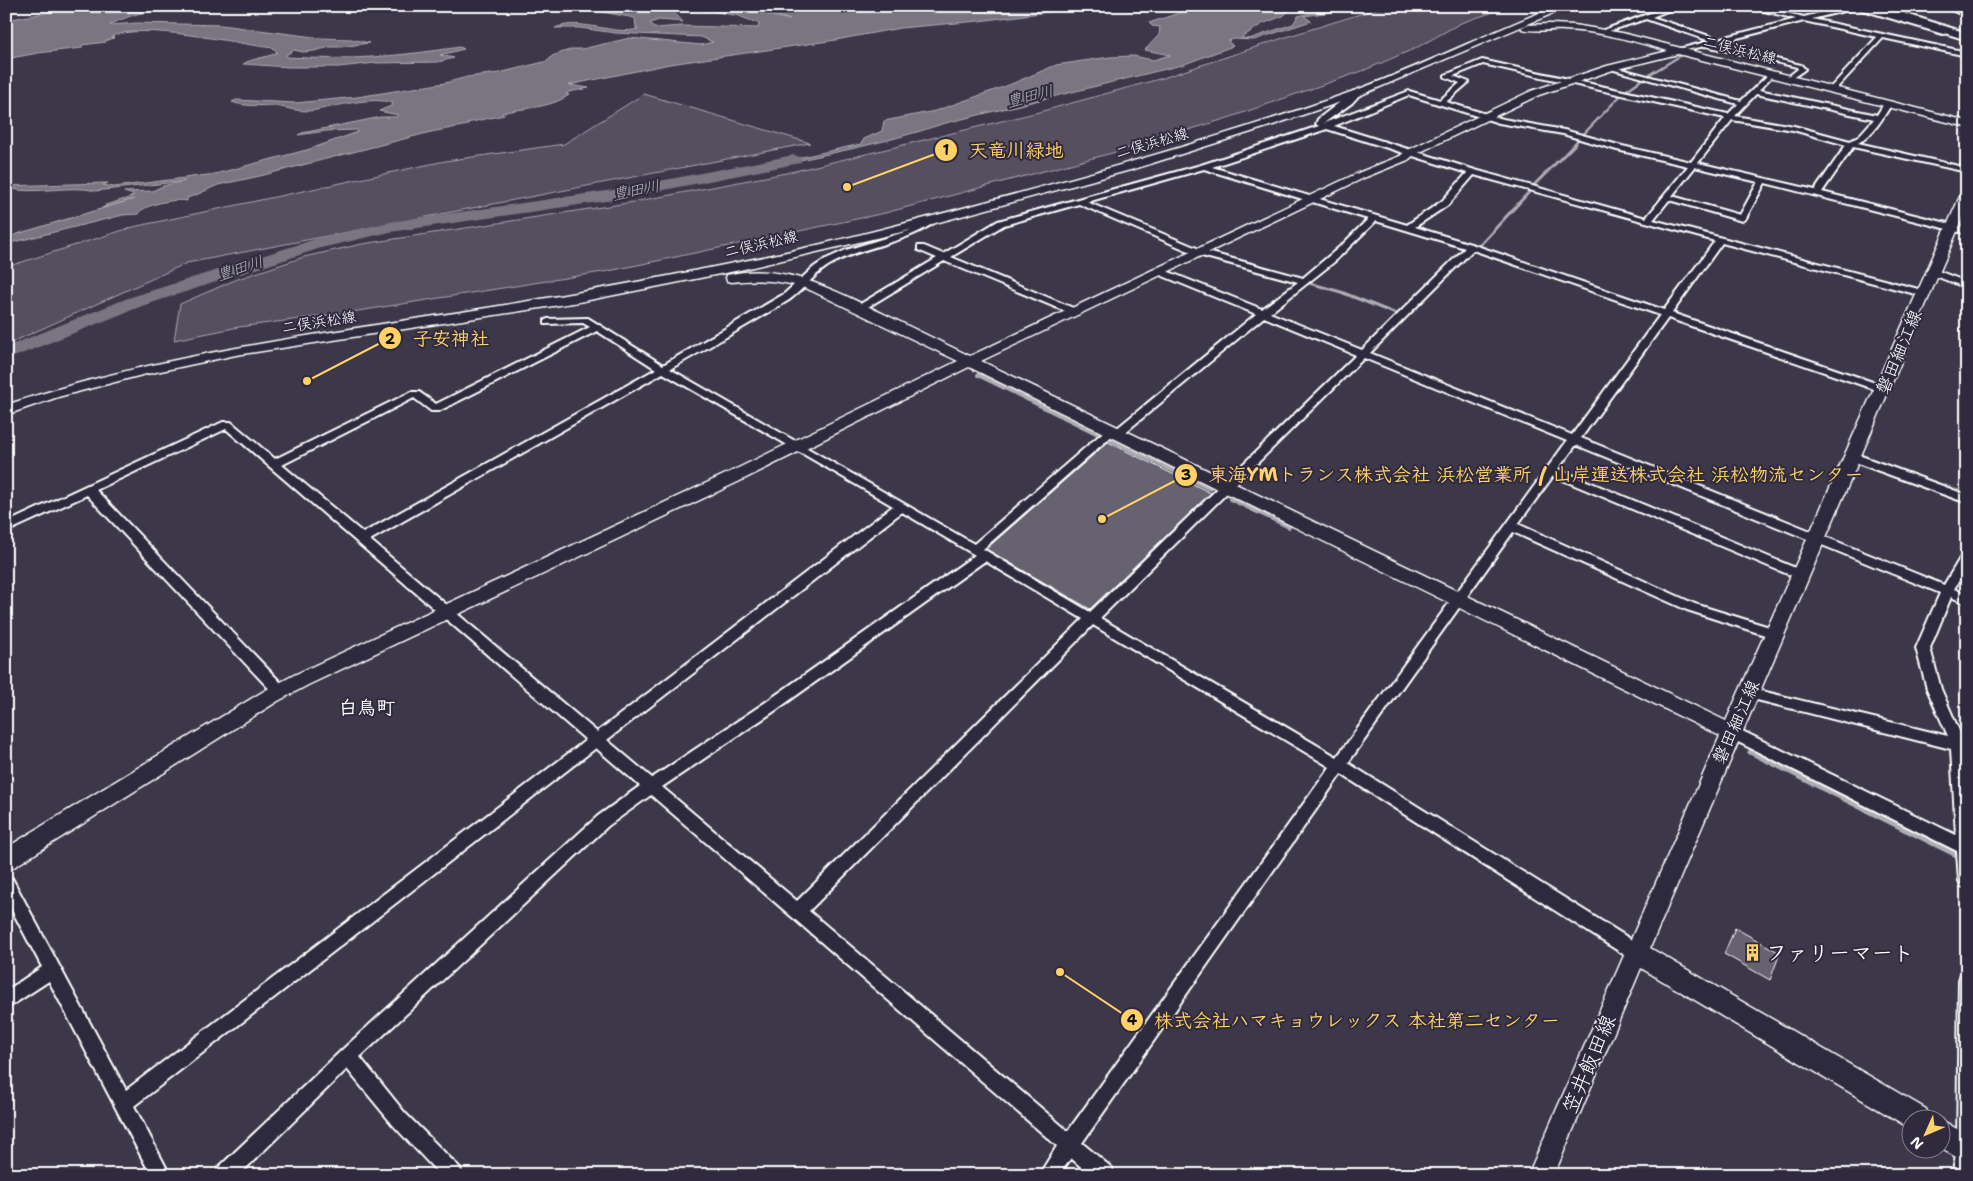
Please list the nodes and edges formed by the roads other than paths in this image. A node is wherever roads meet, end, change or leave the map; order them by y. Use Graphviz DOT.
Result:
graph roads {
  1 [pos="1566,6"];
  2 [pos="1677,6"];
  3 [pos="1748,6"];
  4 [pos="1856,6"];
  5 [pos="1870,6"];
  6 [pos="1883,6"];
  7 [pos="1947,6"];
  8 [pos="1934,11"];
  9 [pos="1647,17"];
  10 [pos="1805,19"];
  11 [pos="1961,20"];
  12 [pos="1967,30"];
  13 [pos="1604,31"];
  14 [pos="1503,32"];
  15 [pos="1881,36"];
  16 [pos="1967,38"];
  17 [pos="1718,41"];
  18 [pos="1707,44"];
  19 [pos="1677,51"];
  20 [pos="1967,54"];
  21 [pos="1610,68"];
  22 [pos="1770,75"];
  23 [pos="1788,79"];
  24 [pos="1570,80"];
  25 [pos="1833,90"];
  26 [pos="1754,91"];
  27 [pos="1357,92"];
  28 [pos="1441,103"];
  29 [pos="1742,104"];
  30 [pos="1888,104"];
  31 [pos="1486,116"];
  32 [pos="1730,117"];
  33 [pos="1880,118"];
  34 [pos="1967,124"];
  35 [pos="1324,126"];
  36 [pos="1851,144"];
  37 [pos="1410,153"];
  38 [pos="1693,164"];
  39 [pos="1204,167"];
  40 [pos="1967,170"];
  41 [pos="1472,172"];
  42 [pos="1763,180"];
  43 [pos="1818,193"];
  44 [pos="1967,194"];
  45 [pos="1667,197"];
  46 [pos="1313,199"];
  47 [pos="1081,202"];
  48 [pos="1375,218"];
  49 [pos="932,220"];
  50 [pos="1648,220"];
  51 [pos="1953,228"];
  52 [pos="1407,229"];
  53 [pos="1967,231"];
  54 [pos="1720,240"];
  55 [pos="1471,247"];
  56 [pos="921,248"];
  57 [pos="1201,253"];
  58 [pos="945,258"];
  59 [pos="1161,272"];
  60 [pos="1933,272"];
  61 [pos="1304,281"];
  62 [pos="802,282"];
  63 [pos="655,283"];
  64 [pos="1967,285"];
  65 [pos="1923,294"];
  66 [pos="860,308"];
  67 [pos="1075,312"];
  68 [pos="1263,313"];
  69 [pos="1666,313"];
  70 [pos="548,322"];
  71 [pos="596,328"];
  72 [pos="1363,353"];
  73 [pos="970,361"];
  74 [pos="663,369"];
  75 [pos="1883,389"];
  76 [pos="6,410"];
  77 [pos="1110,434"];
  78 [pos="1575,439"];
  79 [pos="797,446"];
  80 [pos="1853,457"];
  81 [pos="275,464"];
  82 [pos="1552,470"];
  83 [pos="1227,487"];
  84 [pos="89,490"];
  85 [pos="1967,499"];
  86 [pos="901,506"];
  87 [pos="1511,526"];
  88 [pos="6,528"];
  89 [pos="1817,537"];
  90 [pos="362,539"];
  91 [pos="979,553"];
  92 [pos="1967,556"];
  93 [pos="1801,575"];
  94 [pos="1947,591"];
  95 [pos="1458,598"];
  96 [pos="1967,599"];
  97 [pos="447,612"];
  98 [pos="1091,619"];
  99 [pos="1774,632"];
  100 [pos="280,691"];
  101 [pos="1749,693"];
  102 [pos="1731,732"];
  103 [pos="597,739"];
  104 [pos="1962,745"];
  105 [pos="1339,765"];
  106 [pos="652,786"];
  107 [pos="1965,852"];
  108 [pos="6,860"];
  109 [pos="1967,880"];
  110 [pos="6,883"];
  111 [pos="798,911"];
  112 [pos="1637,953"];
  113 [pos="53,969"];
  114 [pos="1967,980"];
  115 [pos="6,1001"];
  116 [pos="348,1056"];
  117 [pos="124,1103"];
  118 [pos="1900,1108"];
  119 [pos="1950,1139"];
  120 [pos="1069,1144"];
  121 [pos="1966,1150"];
  122 [pos="161,1175"];
  123 [pos="225,1175"];
  124 [pos="453,1175"];
  125 [pos="1048,1175"];
  126 [pos="1106,1175"];
  127 [pos="1541,1175"];
  128 [pos="1961,1175"];
  1 -- 14 [label="main road, 二俣浜松線"];
  2 -- 9 [label="street"];
  3 -- 10 [label="street"];
  4 -- 10 [label="street"];
  4 -- 16 [label="street"];
  5 -- 16 [label="highway"];
  6 -- 11 [label="highway"];
  7 -- 11 [label="highway"];
  8 -- 11 [label="highway"];
  9 -- 13 [label="street"];
  9 -- 17 [label="street"];
  10 -- 15 [label="street"];
  10 -- 17 [label="street"];
  11 -- 12 [label="highway"];
  13 -- 14 [label="main road, 二俣浜松線"];
  13 -- 19 [label="main road, 二俣浜松線"];
  14 -- 27 [label="main road, 二俣浜松線"];
  15 -- 20 [label="street"];
  15 -- 25 [label="street"];
  17 -- 18 [label="street"];
  18 -- 19 [label="street"];
  18 -- 23 [label="street"];
  19 -- 21 [label="main road"];
  19 -- 22 [label="main road, 二俣浜松線"];
  21 -- 24 [label="main road"];
  21 -- 29 [label="street"];
  22 -- 23 [label="main road, 二俣浜松線"];
  22 -- 26 [label="street"];
  23 -- 25 [label="main road, 二俣浜松線"];
  24 -- 28 [label="street"];
  24 -- 31 [label="main road"];
  24 -- 32 [label="street"];
  25 -- 30 [label="main road, 二俣浜松線"];
  26 -- 29 [label="street"];
  26 -- 33 [label="street"];
  27 -- 35 [label="street"];
  27 -- 49 [label="main road, 二俣浜松線"];
  28 -- 31 [label="street"];
  28 -- 35 [label="street"];
  29 -- 32 [label="street"];
  30 -- 33 [label="street"];
  30 -- 34 [label="main road, 二俣浜松線"];
  31 -- 37 [label="main road"];
  31 -- 38 [label="street"];
  32 -- 36 [label="street"];
  32 -- 38 [label="street"];
  33 -- 36 [label="street"];
  35 -- 37 [label="street"];
  35 -- 39 [label="street"];
  36 -- 40 [label="street"];
  36 -- 43 [label="street"];
  37 -- 41 [label="street"];
  37 -- 46 [label="main road"];
  38 -- 42 [label="street"];
  38 -- 45 [label="street"];
  39 -- 46 [label="street"];
  39 -- 47 [label="street"];
  41 -- 50 [label="street"];
  41 -- 52 [label="street"];
  42 -- 43 [label="street"];
  42 -- 45 [label="street"];
  43 -- 51 [label="street"];
  44 -- 51 [label="main road, 磐田細江線"];
  45 -- 50 [label="street"];
  46 -- 48 [label="street"];
  46 -- 57 [label="main road"];
  47 -- 57 [label="street"];
  47 -- 58 [label="street"];
  48 -- 52 [label="street"];
  48 -- 61 [label="street"];
  49 -- 62 [label="street"];
  49 -- 63 [label="main road, 二俣浜松線"];
  50 -- 54 [label="street"];
  51 -- 53 [label="street"];
  51 -- 60 [label="main road, 磐田細江線"];
  52 -- 55 [label="street"];
  54 -- 65 [label="street"];
  54 -- 69 [label="street"];
  55 -- 69 [label="street"];
  55 -- 72 [label="street"];
  56 -- 58 [label="street"];
  57 -- 59 [label="main road"];
  57 -- 61 [label="street"];
  58 -- 66 [label="street"];
  58 -- 67 [label="street"];
  59 -- 67 [label="main road"];
  59 -- 68 [label="street"];
  60 -- 64 [label="street"];
  60 -- 65 [label="main road, 磐田細江線"];
  61 -- 68 [label="street"];
  62 -- 63 [label="main road"];
  62 -- 66 [label="main road"];
  62 -- 74 [label="street"];
  63 -- 76 [label="main road, 二俣浜松線"];
  65 -- 75 [label="main road, 磐田細江線"];
  66 -- 73 [label="main road"];
  67 -- 73 [label="main road"];
  68 -- 72 [label="street"];
  68 -- 77 [label="street"];
  69 -- 75 [label="street"];
  69 -- 78 [label="street"];
  70 -- 71 [label="street"];
  71 -- 74 [label="street"];
  71 -- 81 [label="street"];
  72 -- 78 [label="street"];
  72 -- 83 [label="street"];
  73 -- 77 [label="main road"];
  73 -- 79 [label="main road"];
  74 -- 79 [label="street"];
  74 -- 90 [label="street"];
  75 -- 80 [label="main road, 磐田細江線"];
  77 -- 83 [label="main road"];
  77 -- 91 [label="street"];
  78 -- 82 [label="street"];
  78 -- 89 [label="street"];
  79 -- 86 [label="street"];
  79 -- 97 [label="main road"];
  80 -- 85 [label="street"];
  80 -- 89 [label="main road, 磐田細江線"];
  81 -- 84 [label="street"];
  81 -- 90 [label="street"];
  82 -- 87 [label="street"];
  82 -- 93 [label="street"];
  83 -- 95 [label="main road"];
  83 -- 98 [label="street"];
  84 -- 88 [label="street"];
  84 -- 100 [label="street"];
  86 -- 91 [label="street"];
  86 -- 103 [label="street"];
  87 -- 95 [label="street"];
  87 -- 99 [label="street"];
  89 -- 93 [label="main road, 磐田細江線"];
  89 -- 94 [label="street"];
  90 -- 97 [label="street"];
  91 -- 98 [label="street"];
  91 -- 106 [label="street"];
  92 -- 94 [label="street"];
  93 -- 99 [label="main road, 磐田細江線"];
  94 -- 96 [label="street"];
  94 -- 104 [label="street"];
  95 -- 102 [label="main road"];
  95 -- 105 [label="street"];
  97 -- 100 [label="main road"];
  97 -- 103 [label="street"];
  98 -- 105 [label="street"];
  98 -- 111 [label="street"];
  99 -- 101 [label="main road, 磐田細江線"];
  100 -- 108 [label="main road"];
  101 -- 102 [label="main road, 磐田細江線"];
  101 -- 104 [label="street"];
  102 -- 107 [label="street"];
  102 -- 112 [label="main road, 磐田細江線"];
  103 -- 106 [label="street"];
  103 -- 117 [label="street"];
  104 -- 107 [label="street"];
  105 -- 112 [label="street"];
  105 -- 120 [label="street"];
  106 -- 111 [label="street"];
  106 -- 116 [label="street"];
  107 -- 109 [label="street"];
  110 -- 113 [label="street"];
  111 -- 120 [label="street"];
  112 -- 118 [label="main road"];
  112 -- 127 [label="main road, 笠井飯田線"];
  113 -- 115 [label="street"];
  113 -- 117 [label="street"];
  114 -- 121 [label="street"];
  116 -- 123 [label="street"];
  116 -- 124 [label="street"];
  117 -- 122 [label="street"];
  119 -- 121 [label="main road"];
  120 -- 125 [label="street"];
  120 -- 126 [label="street"];
  121 -- 128 [label="street"];
}
